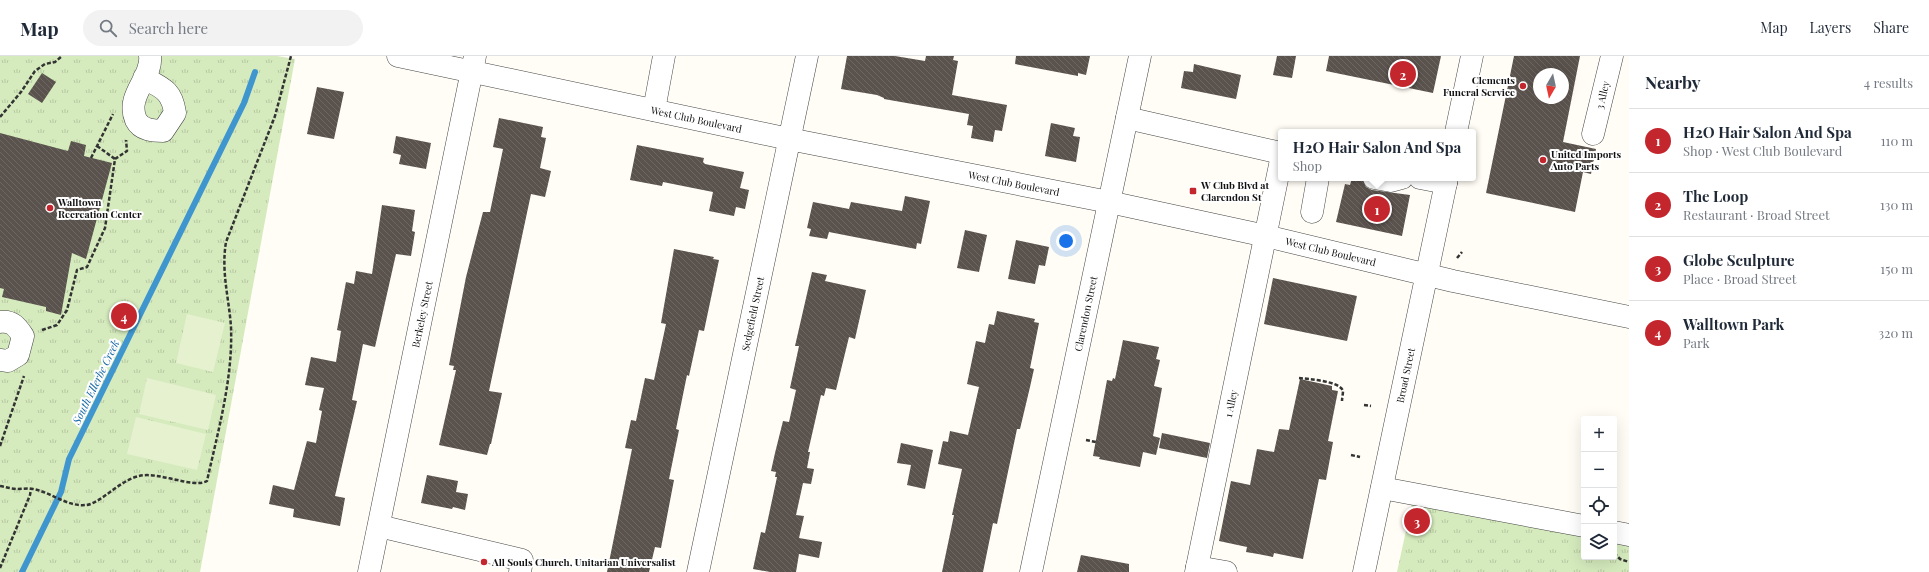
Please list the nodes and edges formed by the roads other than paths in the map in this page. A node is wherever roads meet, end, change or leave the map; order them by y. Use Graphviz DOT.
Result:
graph roads {
  1 [pos="150,56"];
  2 [pos="398,56"];
  3 [pos="664,56"];
  4 [pos="806,56"];
  5 [pos="1140,56"];
  6 [pos="1472,56"];
  7 [pos="1612,56"];
  8 [pos="473,64"];
  9 [pos="144,78"];
  10 [pos="654,110"];
  11 [pos="1127,118"];
  12 [pos="1457,129"];
  13 [pos="1593,134"];
  14 [pos="789,139"];
  15 [pos="1278,152"];
  16 [pos="1278,175"];
  17 [pos="1317,181"];
  18 [pos="1447,181"];
  19 [pos="1109,202"];
  20 [pos="1312,212"];
  21 [pos="1266,236"];
  22 [pos="1427,275"];
  23 [pos="1629,317"];
  24 [pos="0,322"];
  25 [pos="0,360"];
  26 [pos="1382,488"];
  27 [pos="1581,525"];
  28 [pos="379,526"];
  29 [pos="1617,533"];
  30 [pos="1629,535"];
  31 [pos="1196,569"];
  32 [pos="370,572"];
  33 [pos="520,572"];
  34 [pos="698,572"];
  35 [pos="1031,572"];
  36 [pos="1226,572"];
  37 [pos="1364,572"];
  1 -- 9 [label="street"];
  2 -- 8 [label="street, West Club Boulevard"];
  3 -- 10 [label="street"];
  4 -- 14 [label="street, Sedgefield Street"];
  5 -- 11 [label="street, Clarendon Street"];
  6 -- 12 [label="street"];
  7 -- 13 [label="street, 3 Alley"];
  8 -- 10 [label="street, West Club Boulevard"];
  8 -- 28 [label="street, Berkeley Street"];
  10 -- 14 [label="street, West Club Boulevard"];
  11 -- 15 [label="street"];
  11 -- 19 [label="street, Clarendon Street"];
  14 -- 19 [label="street, West Club Boulevard"];
  14 -- 34 [label="street, Sedgefield Street"];
  16 -- 21 [label="street, 1 Alley"];
  17 -- 20 [label="street"];
  18 -- 22 [label="street, Broad Street"];
  19 -- 21 [label="street, West Club Boulevard"];
  19 -- 35 [label="street, Clarendon Street"];
  21 -- 22 [label="street, West Club Boulevard"];
  21 -- 31 [label="street, 1 Alley"];
  22 -- 23 [label="street, West Club Boulevard"];
  22 -- 26 [label="street, Broad Street"];
  24 -- 25 [label="street"];
  26 -- 27 [label="street"];
  26 -- 37 [label="street, Broad Street"];
  28 -- 32 [label="street, Berkeley Street"];
  28 -- 33 [label="street"];
  29 -- 30 [label="street"];
  31 -- 36 [label="street"];
}
